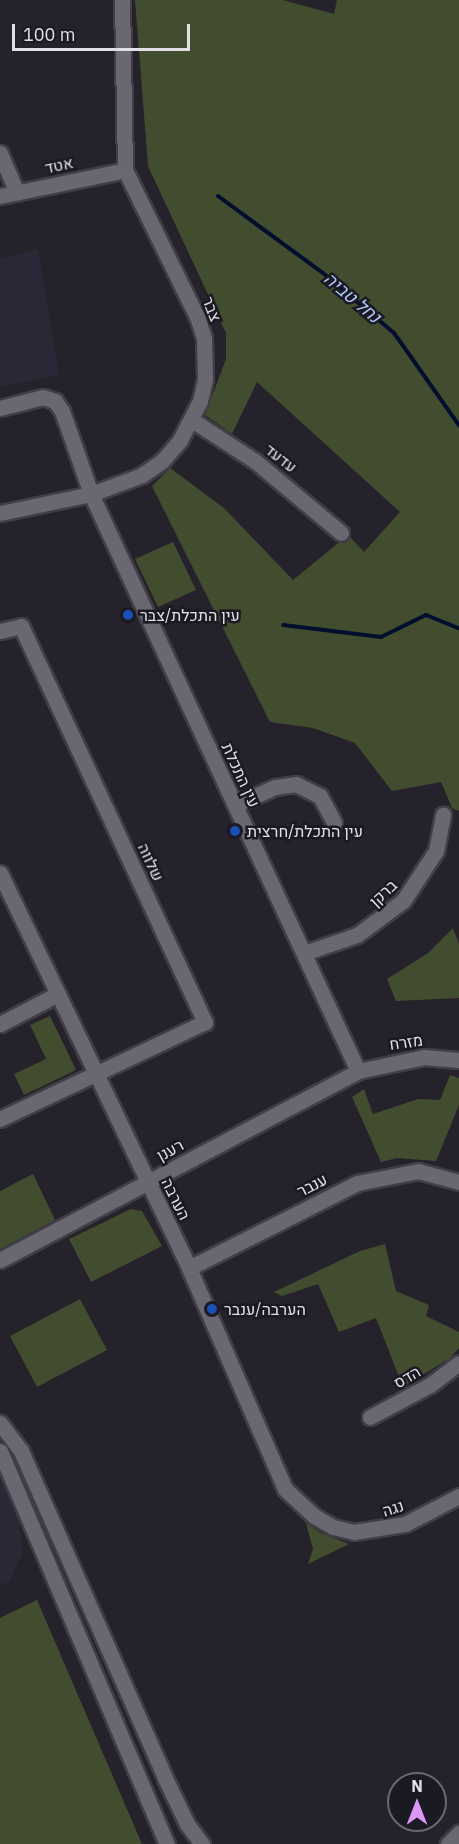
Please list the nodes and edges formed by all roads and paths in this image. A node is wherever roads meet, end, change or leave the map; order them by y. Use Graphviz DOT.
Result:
graph roads {
  1 [pos="122,0"];
  2 [pos="0,153"];
  3 [pos="125,170"];
  4 [pos="17,193"];
  5 [pos="0,196"];
  6 [pos="0,408"];
  7 [pos="192,420"];
  8 [pos="91,494"];
  9 [pos="0,513"];
  10 [pos="341,533"];
  11 [pos="0,631"];
  12 [pos="235,805"];
  13 [pos="443,815"];
  14 [pos="334,822"];
  15 [pos="0,873"];
  16 [pos="304,953"];
  17 [pos="56,996"];
  18 [pos="0,1024"];
  19 [pos="459,1060"];
  20 [pos="358,1071"];
  21 [pos="94,1075"];
  22 [pos="0,1119"];
  23 [pos="148,1182"];
  24 [pos="459,1182"];
  25 [pos="0,1260"];
  26 [pos="189,1268"];
  27 [pos="459,1363"];
  28 [pos="370,1417"];
  29 [pos="0,1423"];
  30 [pos="0,1451"];
  31 [pos="459,1496"];
  32 [pos="333,1527"];
  33 [pos="459,1833"];
  34 [pos="167,1844"];
  35 [pos="202,1844"];
  36 [pos="448,1844"];
  1 -- 3 [label="street, צבר"];
  2 -- 4 [label="street"];
  3 -- 4 [label="street, אטד"];
  3 -- 7 [label="street, צבר"];
  4 -- 5 [label="street, אטד"];
  6 -- 8 [label="street, עין התכלת"];
  7 -- 8 [label="street, צבר"];
  7 -- 10 [label="street, עדעד"];
  8 -- 9 [label="street, צבר"];
  8 -- 12 [label="street, עין התכלת"];
  11 -- 21 [label="street, שלווה"];
  12 -- 14 [label="street"];
  12 -- 16 [label="street, עין התכלת"];
  13 -- 16 [label="street, ברקן"];
  15 -- 17 [label="street, הערבה"];
  16 -- 20 [label="street, עין התכלת"];
  17 -- 18 [label="street"];
  17 -- 21 [label="street, הערבה"];
  19 -- 20 [label="street, מזרח"];
  20 -- 23 [label="street, רענן"];
  21 -- 22 [label="street"];
  21 -- 23 [label="street, הערבה"];
  23 -- 25 [label="street, רענן"];
  23 -- 26 [label="street, הערבה"];
  24 -- 26 [label="street, ענבר"];
  26 -- 32 [label="street, הערבה"];
  27 -- 28 [label="street, הדס"];
  29 -- 35 [label="street"];
  30 -- 34 [label="street"];
  31 -- 32 [label="street, נגה"];
  33 -- 36 [label="street"];
}
